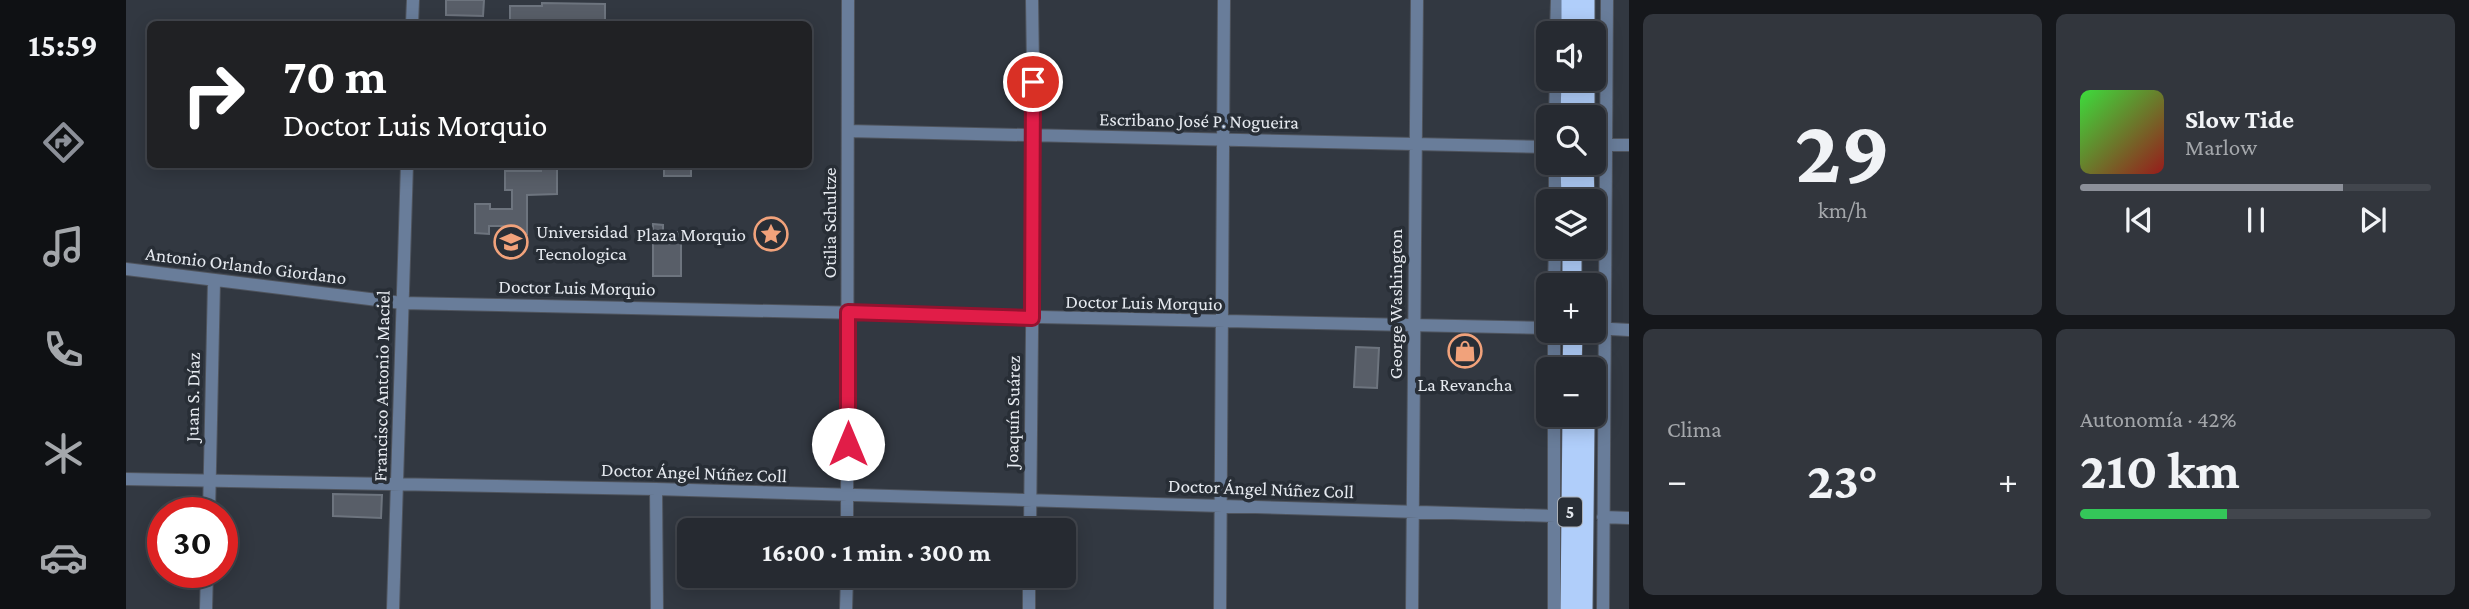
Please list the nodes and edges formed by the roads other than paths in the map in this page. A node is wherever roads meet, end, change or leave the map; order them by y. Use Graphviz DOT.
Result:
graph roads {
  1 [pos="412,0"];
  2 [pos="848,0"];
  3 [pos="1032,0"];
  4 [pos="1224,0"];
  5 [pos="1417,0"];
  6 [pos="1557,0"];
  7 [pos="1571,0"];
  8 [pos="1586,0"];
  9 [pos="1606,0"];
  10 [pos="412,21"];
  11 [pos="1556,21"];
  12 [pos="1571,21"];
  13 [pos="1585,21"];
  14 [pos="1606,105"];
  15 [pos="848,131"];
  16 [pos="1034,136"];
  17 [pos="1222,140"];
  18 [pos="1415,144"];
  19 [pos="1606,145"];
  20 [pos="1629,145"];
  21 [pos="1536,147"];
  22 [pos="407,168"];
  23 [pos="1604,175"];
  24 [pos="126,269"];
  25 [pos="1598,273"];
  26 [pos="214,281"];
  27 [pos="402,303"];
  28 [pos="848,312"];
  29 [pos="1032,318"];
  30 [pos="1220,323"];
  31 [pos="1415,327"];
  32 [pos="1536,328"];
  33 [pos="1606,329"];
  34 [pos="1629,330"];
  35 [pos="1595,343"];
  36 [pos="1555,427"];
  37 [pos="1572,427"];
  38 [pos="1585,427"];
  39 [pos="126,478"];
  40 [pos="210,481"];
  41 [pos="398,484"];
  42 [pos="656,489"];
  43 [pos="210,497"];
  44 [pos="848,497"];
  45 [pos="1030,502"];
  46 [pos="1221,506"];
  47 [pos="1413,512"];
  48 [pos="1555,516"];
  49 [pos="1603,517"];
  50 [pos="847,518"];
  51 [pos="1030,518"];
  52 [pos="1629,518"];
  53 [pos="207,588"];
  54 [pos="847,588"];
  55 [pos="1029,588"];
  56 [pos="206,609"];
  57 [pos="393,609"];
  58 [pos="657,609"];
  59 [pos="846,609"];
  60 [pos="1029,609"];
  61 [pos="1220,609"];
  62 [pos="1412,609"];
  63 [pos="1553,609"];
  64 [pos="1570,609"];
  65 [pos="1583,609"];
  66 [pos="1603,609"];
  1 -- 10 [label="street"];
  2 -- 15 [label="street, Otilia Schultze"];
  3 -- 16 [label="street, Joaquín Suárez"];
  4 -- 17 [label="street"];
  5 -- 18 [label="street, George Washington"];
  6 -- 11 [label="street"];
  7 -- 12 [label="highway"];
  8 -- 13 [label="highway"];
  9 -- 14 [label="street"];
  15 -- 16 [label="street, Escribano José P. Nogueira"];
  15 -- 28 [label="street, Otilia Schultze"];
  16 -- 17 [label="street, Escribano José P. Nogueira"];
  16 -- 29 [label="street, Joaquín Suárez"];
  17 -- 18 [label="street, Escribano José P. Nogueira"];
  17 -- 30 [label="street"];
  18 -- 21 [label="street, Escribano José P. Nogueira"];
  18 -- 31 [label="street, George Washington"];
  19 -- 20 [label="street"];
  22 -- 27 [label="street, Francisco Antonio Maciel"];
  23 -- 25 [label="street"];
  24 -- 26 [label="street, Antonio Orlando Giordano"];
  26 -- 27 [label="street, Antonio Orlando Giordano"];
  26 -- 40 [label="street, Juan S. Díaz"];
  27 -- 28 [label="street, Doctor Luis Morquio"];
  27 -- 41 [label="street, Francisco Antonio Maciel"];
  28 -- 29 [label="street, Doctor Luis Morquio"];
  28 -- 44 [label="street, Otilia Schultze"];
  29 -- 30 [label="street, Doctor Luis Morquio"];
  29 -- 45 [label="street, Joaquín Suárez"];
  30 -- 31 [label="street, Doctor Luis Morquio"];
  30 -- 46 [label="street"];
  31 -- 32 [label="street, Doctor Luis Morquio"];
  31 -- 47 [label="street, George Washington"];
  33 -- 34 [label="street"];
  35 -- 49 [label="street"];
  36 -- 48 [label="street"];
  37 -- 64 [label="highway, 5"];
  38 -- 65 [label="highway, 5"];
  39 -- 40 [label="street, Doctor Ángel Núñez Coll"];
  40 -- 41 [label="street, Doctor Ángel Núñez Coll"];
  40 -- 43 [label="street, Juan S. Díaz"];
  41 -- 42 [label="street, Doctor Ángel Núñez Coll"];
  41 -- 57 [label="street, Francisco Antonio Maciel"];
  42 -- 44 [label="street, Doctor Ángel Núñez Coll"];
  42 -- 58 [label="street"];
  44 -- 45 [label="street, Doctor Ángel Núñez Coll"];
  44 -- 50 [label="street, Otilia Schultze"];
  45 -- 46 [label="street, Doctor Ángel Núñez Coll"];
  45 -- 51 [label="street, Joaquín Suárez"];
  46 -- 47 [label="street, Doctor Ángel Núñez Coll"];
  46 -- 61 [label="street"];
  47 -- 48 [label="street, Doctor Ángel Núñez Coll"];
  47 -- 62 [label="street, George Washington"];
  48 -- 63 [label="street"];
  49 -- 52 [label="street"];
  49 -- 66 [label="street"];
  53 -- 56 [label="street"];
  54 -- 59 [label="street"];
  55 -- 60 [label="street"];
}
